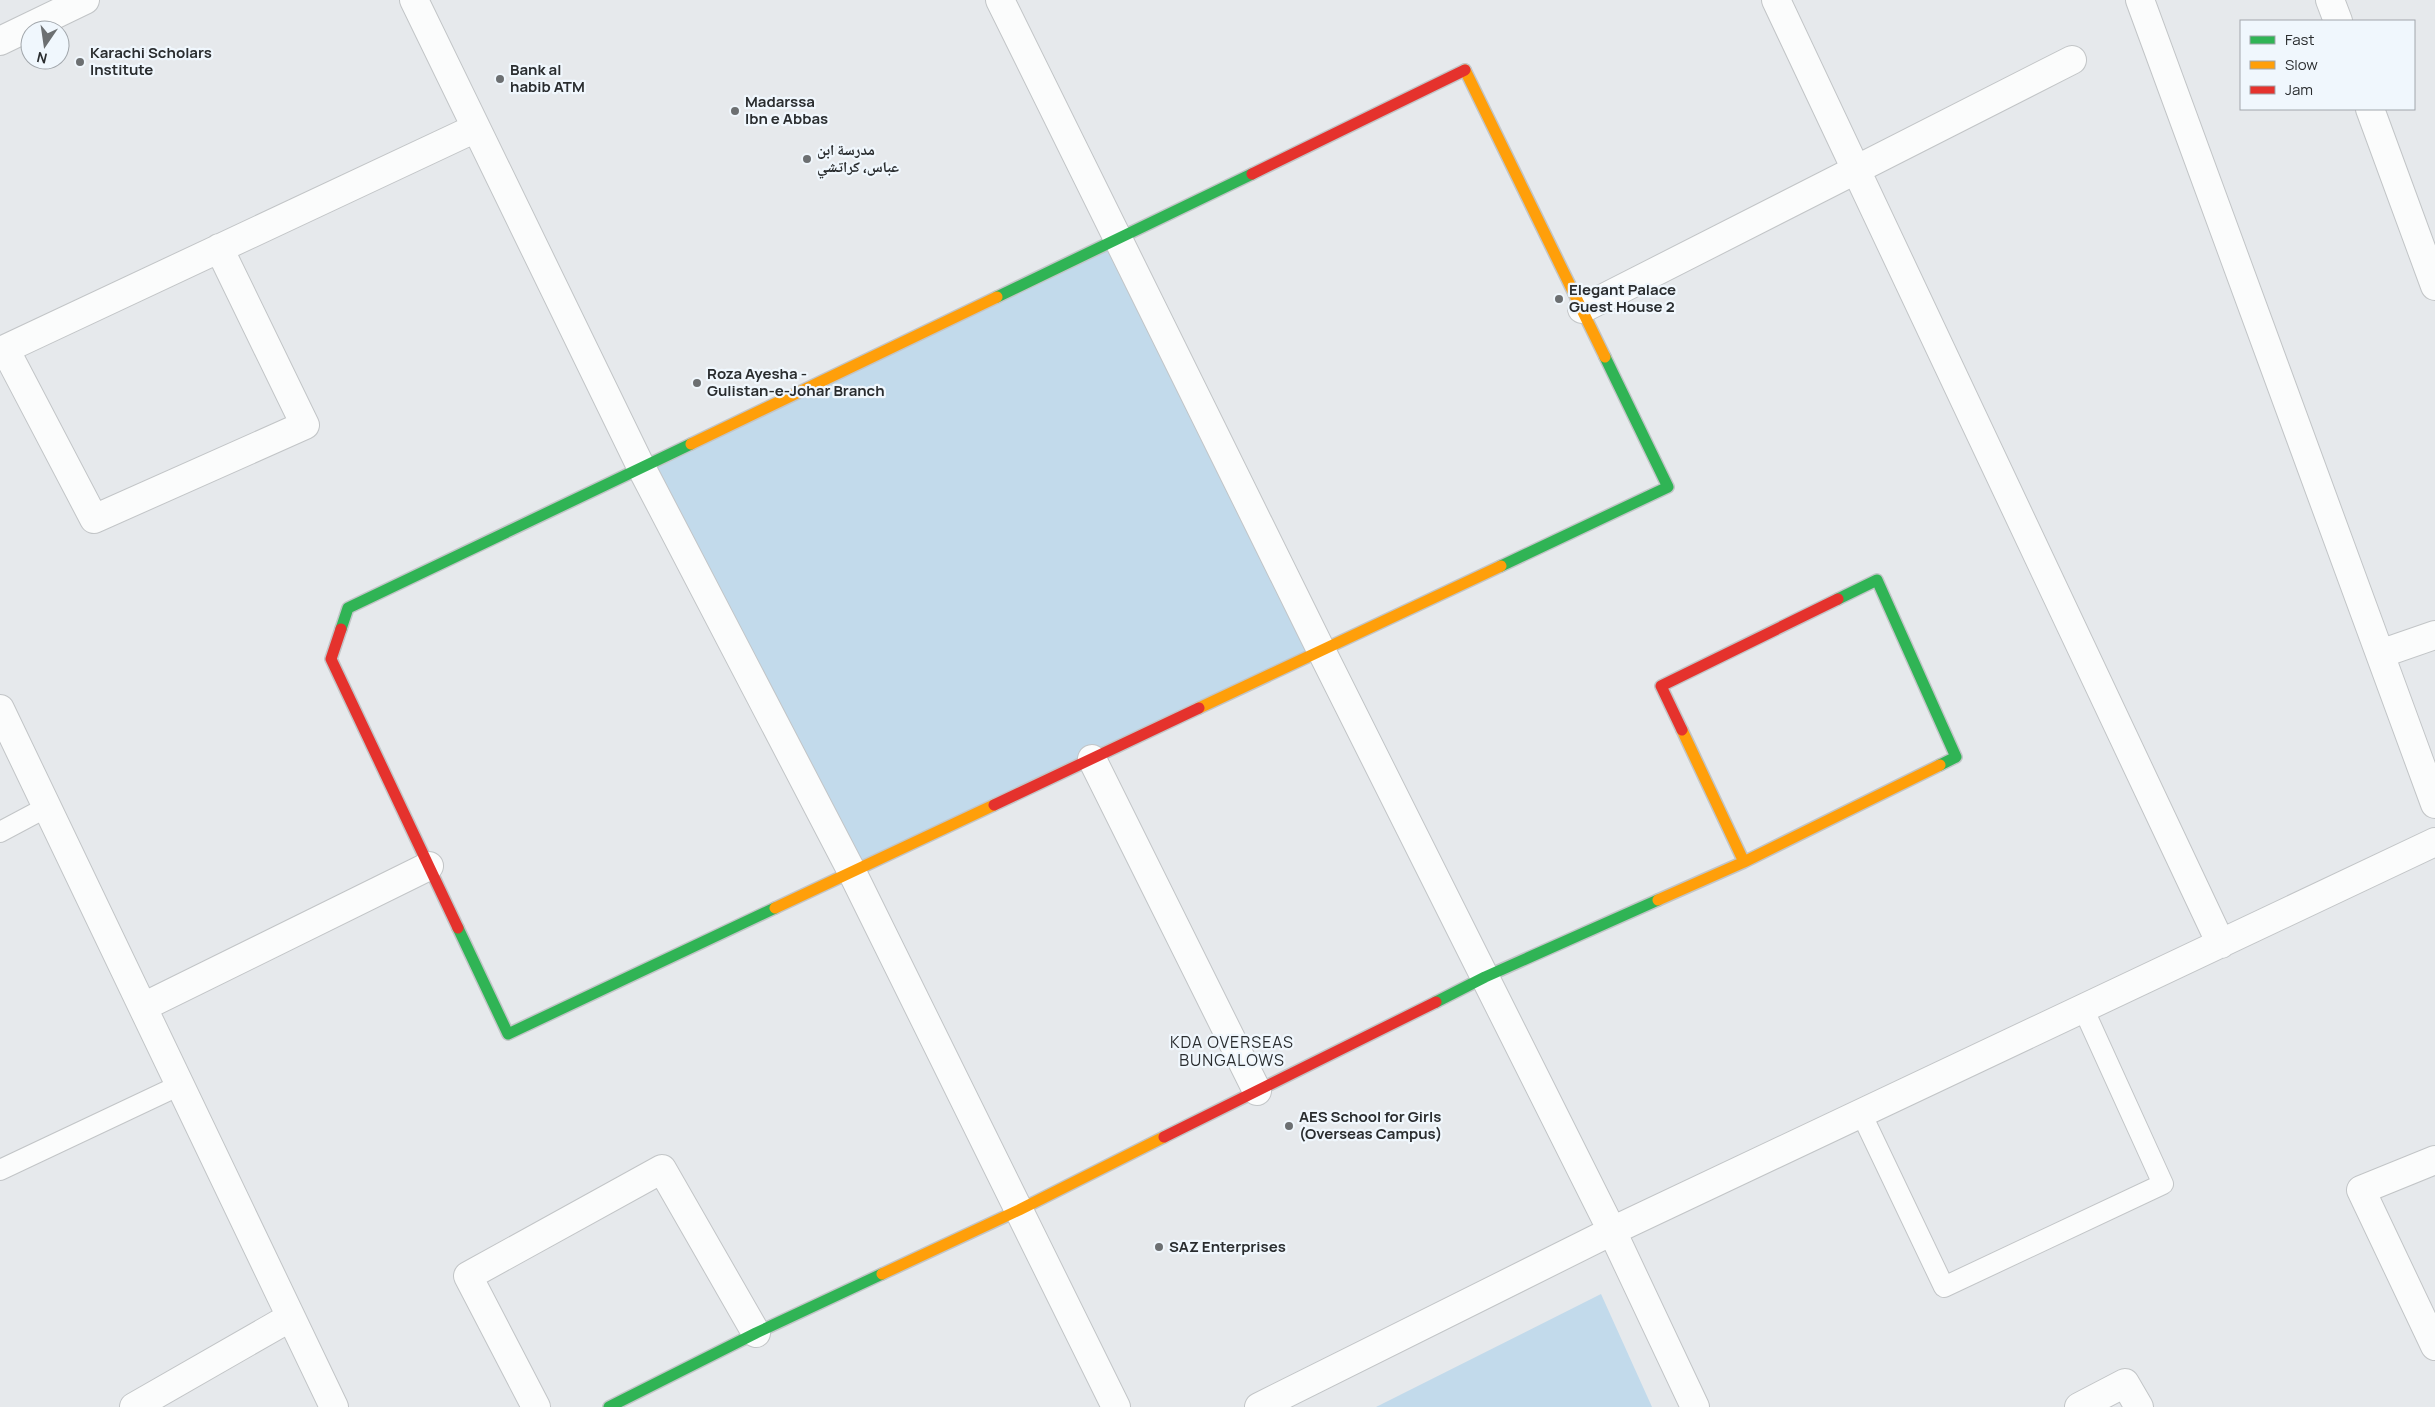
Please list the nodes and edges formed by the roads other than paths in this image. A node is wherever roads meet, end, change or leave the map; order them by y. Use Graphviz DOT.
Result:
graph roads {
  1 [pos="85,0"];
  2 [pos="414,0"];
  3 [pos="1000,0"];
  4 [pos="1776,0"];
  5 [pos="2140,0"];
  6 [pos="2330,0"];
  7 [pos="2338,20"];
  8 [pos="0,41"];
  9 [pos="2072,60"];
  10 [pos="2370,110"];
  11 [pos="476,128"];
  12 [pos="1856,170"];
  13 [pos="1118,239"];
  14 [pos="219,248"];
  15 [pos="2435,286"];
  16 [pos="1582,310"];
  17 [pos="641,467"];
  18 [pos="2435,635"];
  19 [pos="1321,650"];
  20 [pos="2380,654"];
  21 [pos="0,709"];
  22 [pos="1092,759"];
  23 [pos="2435,804"];
  24 [pos="47,807"];
  25 [pos="0,832"];
  26 [pos="2435,842"];
  27 [pos="1744,862"];
  28 [pos="429,866"];
  29 [pos="852,872"];
  30 [pos="2221,944"];
  31 [pos="1485,977"];
  32 [pos="143,1007"];
  33 [pos="2083,1008"];
  34 [pos="180,1085"];
  35 [pos="1257,1091"];
  36 [pos="1861,1113"];
  37 [pos="2435,1160"];
  38 [pos="0,1170"];
  39 [pos="1020,1210"];
  40 [pos="1612,1231"];
  41 [pos="291,1317"];
  42 [pos="756,1333"];
  43 [pos="2435,1346"];
  44 [pos="134,1407"];
  45 [pos="334,1407"];
  46 [pos="536,1407"];
  47 [pos="609,1407"];
  48 [pos="1116,1407"];
  49 [pos="1259,1407"];
  50 [pos="1695,1407"];
  51 [pos="2080,1407"];
  52 [pos="2139,1407"];
  1 -- 8 [label="street"];
  2 -- 11 [label="street"];
  3 -- 13 [label="street"];
  4 -- 12 [label="street"];
  5 -- 20 [label="street"];
  6 -- 7 [label="street"];
  9 -- 12 [label="street"];
  10 -- 15 [label="street"];
  11 -- 14 [label="street"];
  11 -- 17 [label="street"];
  12 -- 16 [label="street"];
  12 -- 30 [label="street"];
  13 -- 16 [label="street"];
  13 -- 17 [label="street"];
  13 -- 19 [label="street"];
  14 -- 14 [label="street"];
  16 -- 19 [label="street"];
  17 -- 28 [label="street"];
  17 -- 29 [label="street"];
  18 -- 20 [label="street"];
  19 -- 22 [label="street"];
  19 -- 31 [label="street"];
  20 -- 23 [label="street"];
  21 -- 24 [label="street"];
  22 -- 29 [label="street"];
  22 -- 35 [label="street"];
  24 -- 25 [label="lane"];
  24 -- 32 [label="street"];
  26 -- 30 [label="street"];
  27 -- 27 [label="street"];
  27 -- 31 [label="street"];
  28 -- 29 [label="street"];
  28 -- 32 [label="street"];
  29 -- 39 [label="street"];
  30 -- 33 [label="street"];
  31 -- 35 [label="street"];
  31 -- 40 [label="street"];
  32 -- 34 [label="street"];
  33 -- 36 [label="street"];
  33 -- 36 [label="lane"];
  34 -- 38 [label="lane"];
  34 -- 41 [label="street"];
  35 -- 39 [label="street"];
  36 -- 40 [label="street"];
  37 -- 43 [label="street"];
  39 -- 42 [label="street"];
  39 -- 48 [label="street"];
  40 -- 49 [label="street"];
  40 -- 50 [label="street"];
  41 -- 44 [label="street"];
  41 -- 45 [label="street"];
  42 -- 46 [label="street"];
  42 -- 47 [label="street"];
  51 -- 52 [label="street"];
}
